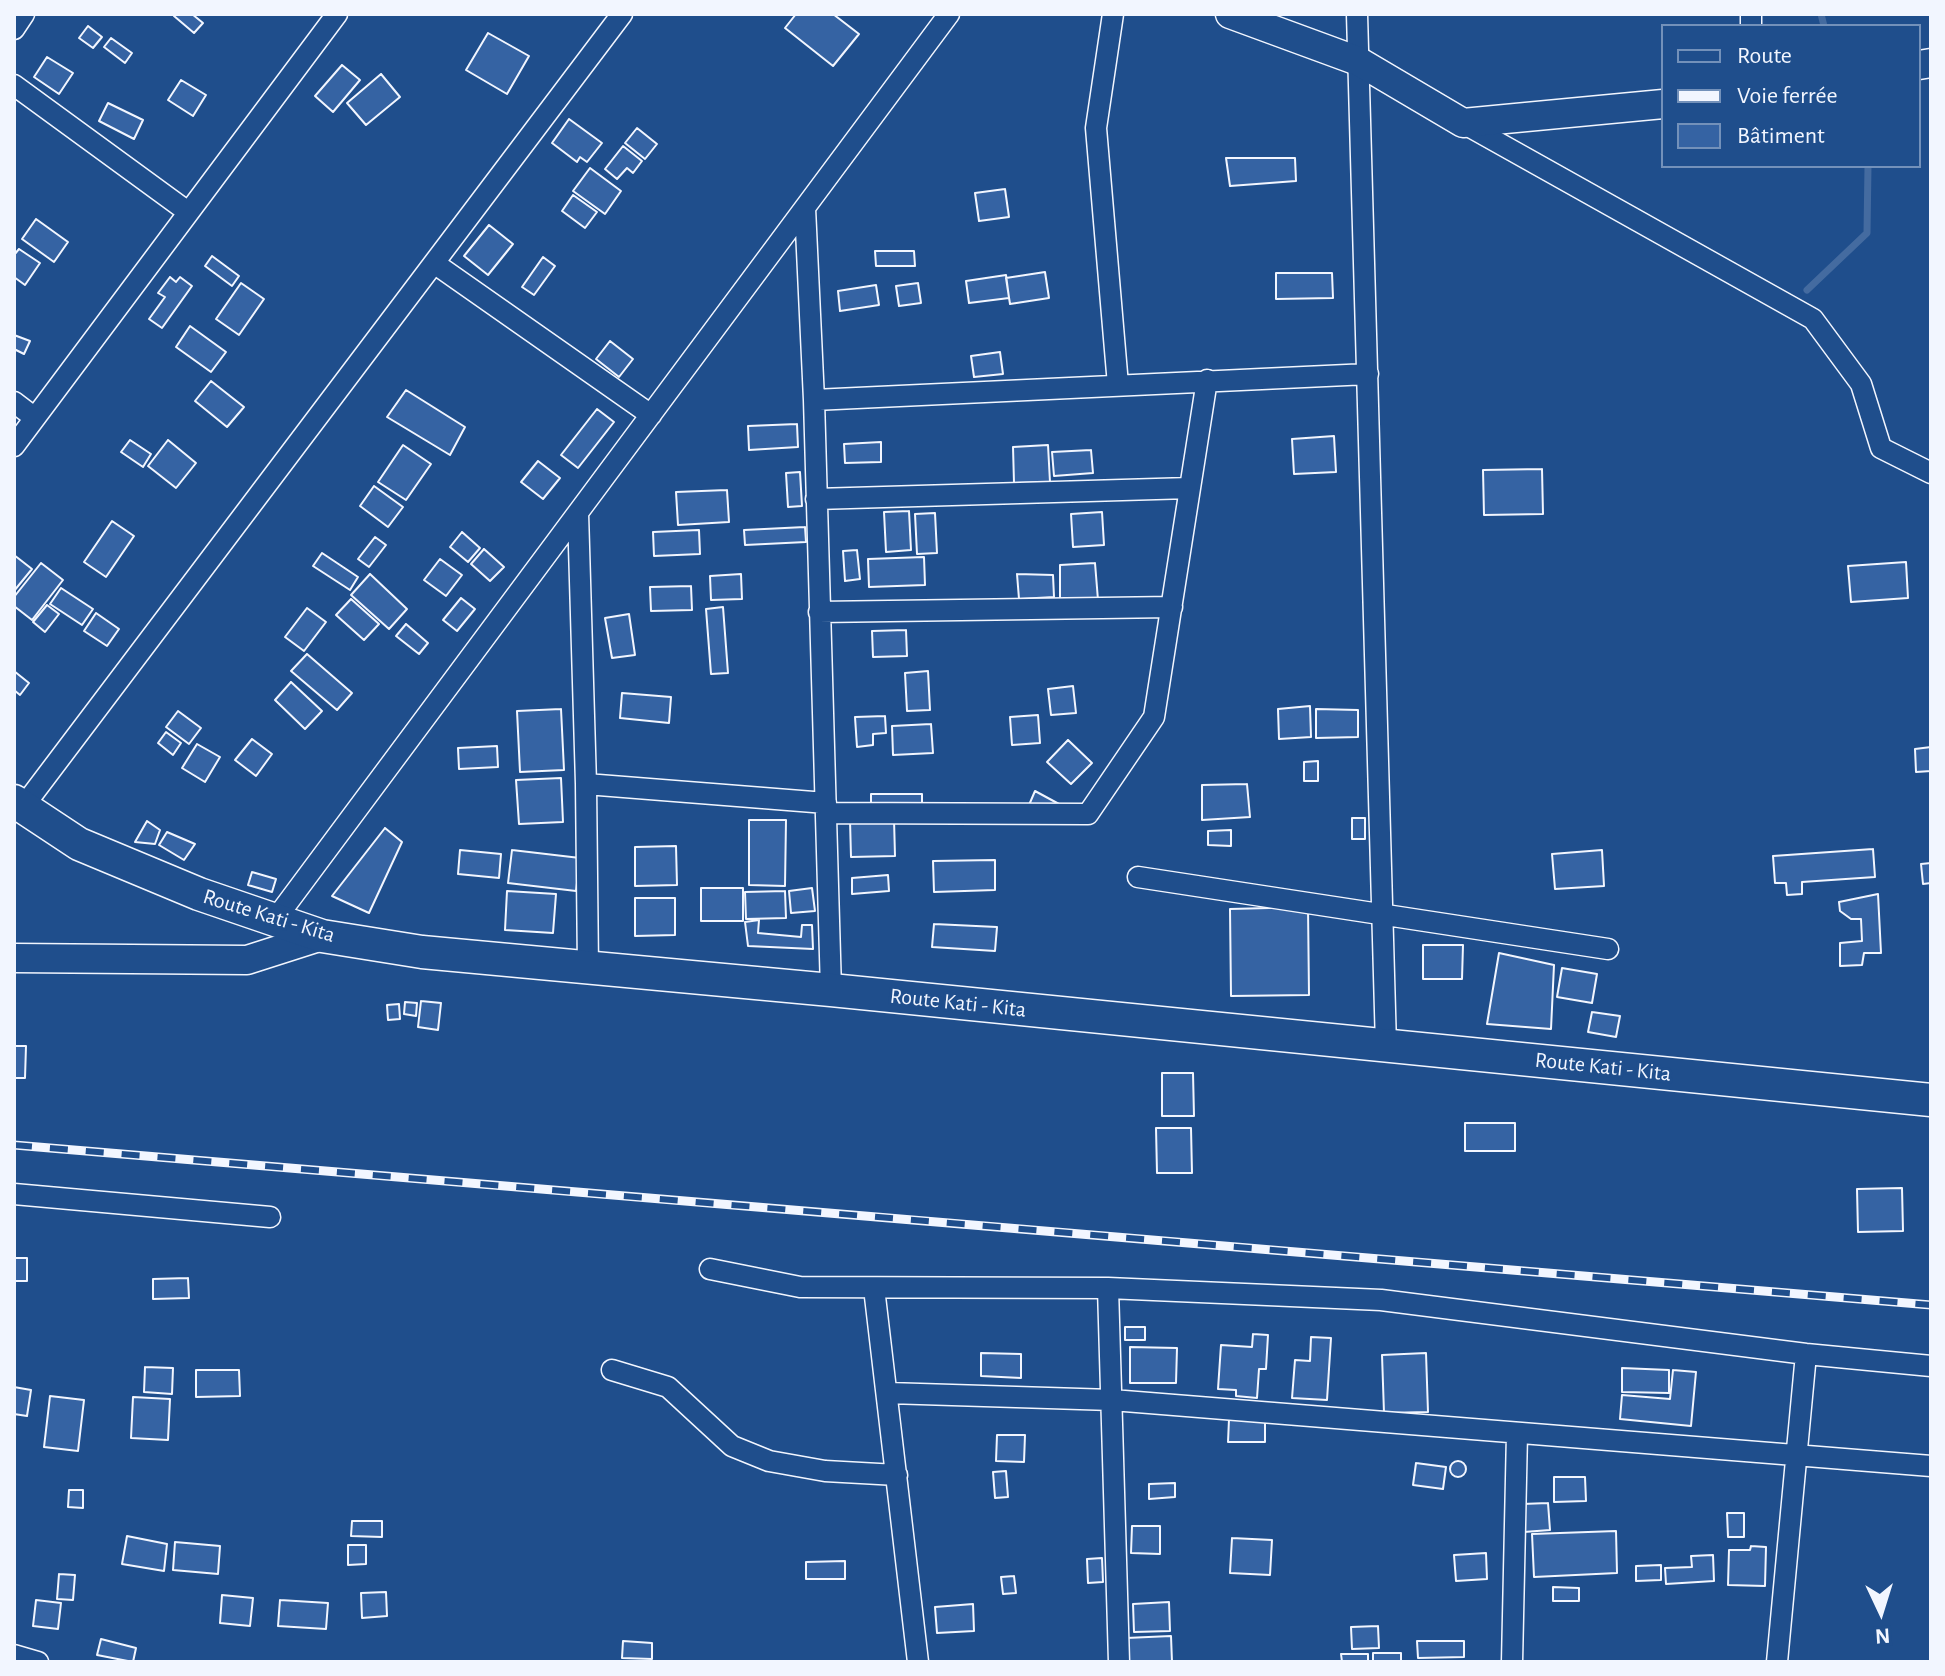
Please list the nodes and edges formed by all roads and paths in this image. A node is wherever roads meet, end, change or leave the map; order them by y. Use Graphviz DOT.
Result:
graph roads {
  1 [pos="24,14"];
  2 [pos="337,14"];
  3 [pos="622,14"];
  4 [pos="949,14"];
  5 [pos="1113,14"];
  6 [pos="1230,14"];
  7 [pos="1357,14"];
  8 [pos="14,29"];
  9 [pos="1358,61"];
  10 [pos="14,85"];
  11 [pos="1661,104"];
  12 [pos="1463,123"];
  13 [pos="805,208"];
  14 [pos="188,212"];
  15 [pos="434,263"];
  16 [pos="1368,374"];
  17 [pos="1207,380"];
  18 [pos="1118,385"];
  19 [pos="814,400"];
  20 [pos="14,402"];
  21 [pos="651,415"];
  22 [pos="35,418"];
  23 [pos="14,446"];
  24 [pos="1931,473"];
  25 [pos="1190,488"];
  26 [pos="816,499"];
  27 [pos="578,513"];
  28 [pos="1172,607"];
  29 [pos="819,612"];
  30 [pos="586,784"];
  31 [pos="18,804"];
  32 [pos="826,808"];
  33 [pos="1138,877"];
  34 [pos="1382,915"];
  35 [pos="274,921"];
  36 [pos="322,936"];
  37 [pos="1608,949"];
  38 [pos="14,958"];
  39 [pos="588,968"];
  40 [pos="831,990"];
  41 [pos="1386,1046"];
  42 [pos="1931,1100"];
  43 [pos="14,1194"];
  44 [pos="270,1217"];
  45 [pos="710,1269"];
  46 [pos="874,1288"];
  47 [pos="1108,1288"];
  48 [pos="1806,1354"];
  49 [pos="1931,1366"];
  50 [pos="612,1370"];
  51 [pos="888,1393"];
  52 [pos="1112,1400"];
  53 [pos="1517,1433"];
  54 [pos="1796,1456"];
  55 [pos="1931,1466"];
  56 [pos="897,1475"];
  57 [pos="14,1655"];
  58 [pos="38,1662"];
  59 [pos="918,1662"];
  60 [pos="1119,1662"];
  61 [pos="1512,1662"];
  62 [pos="1777,1662"];
  1 -- 8 [label="street"];
  2 -- 14 [label="street"];
  3 -- 15 [label="street"];
  4 -- 13 [label="street"];
  5 -- 18 [label="street"];
  6 -- 9 [label="street"];
  7 -- 9 [label="street"];
  9 -- 12 [label="street"];
  9 -- 16 [label="street"];
  10 -- 14 [label="street"];
  11 -- 12 [label="street"];
  12 -- 24 [label="street"];
  13 -- 19 [label="street"];
  13 -- 21 [label="street"];
  14 -- 22 [label="street"];
  15 -- 21 [label="street"];
  15 -- 31 [label="street"];
  16 -- 17 [label="street"];
  16 -- 34 [label="street"];
  17 -- 18 [label="street"];
  17 -- 25 [label="street"];
  18 -- 19 [label="street"];
  19 -- 26 [label="street"];
  20 -- 22 [label="street"];
  21 -- 27 [label="street"];
  22 -- 23 [label="street"];
  25 -- 26 [label="street"];
  25 -- 28 [label="street"];
  26 -- 29 [label="street"];
  27 -- 30 [label="street"];
  27 -- 35 [label="street"];
  28 -- 29 [label="street"];
  28 -- 32 [label="street"];
  29 -- 32 [label="street"];
  30 -- 32 [label="street"];
  30 -- 39 [label="street"];
  31 -- 35 [label="main road, Route Kati - Kita"];
  32 -- 40 [label="street"];
  33 -- 34 [label="street"];
  34 -- 37 [label="street"];
  34 -- 41 [label="street"];
  35 -- 36 [label="main road, Route Kati - Kita"];
  36 -- 38 [label="street"];
  36 -- 39 [label="main road, Route Kati - Kita"];
  39 -- 40 [label="main road, Route Kati - Kita"];
  40 -- 41 [label="main road, Route Kati - Kita"];
  41 -- 42 [label="main road, Route Kati - Kita"];
  43 -- 44 [label="street"];
  45 -- 46 [label="street"];
  46 -- 47 [label="street"];
  46 -- 51 [label="street"];
  47 -- 48 [label="street"];
  47 -- 52 [label="street"];
  48 -- 49 [label="street"];
  48 -- 54 [label="street"];
  50 -- 56 [label="street"];
  51 -- 52 [label="street"];
  51 -- 56 [label="street"];
  52 -- 53 [label="street"];
  52 -- 60 [label="street"];
  53 -- 54 [label="street"];
  53 -- 61 [label="street"];
  54 -- 55 [label="street"];
  54 -- 62 [label="street"];
  56 -- 59 [label="street"];
  57 -- 58 [label="street"];
}
